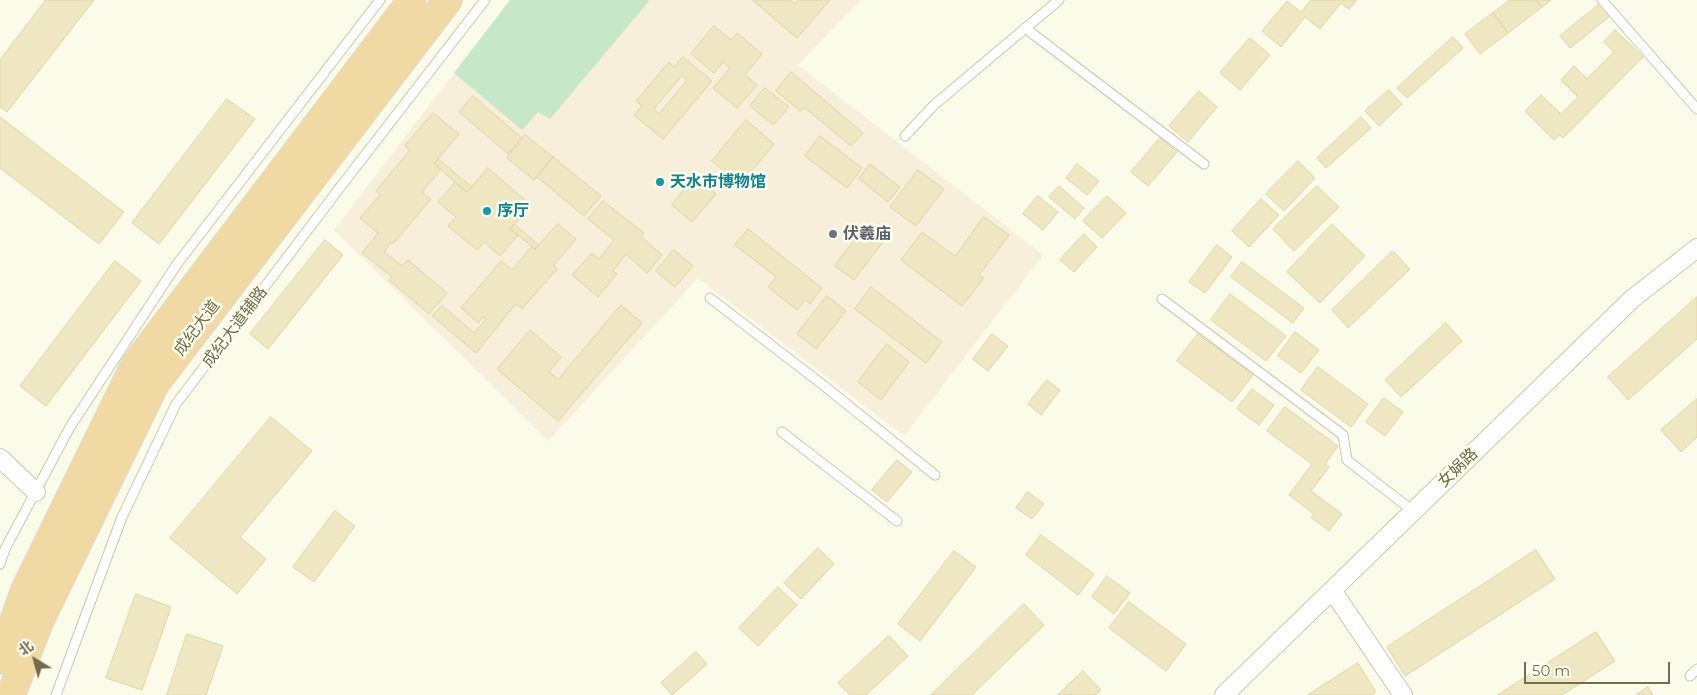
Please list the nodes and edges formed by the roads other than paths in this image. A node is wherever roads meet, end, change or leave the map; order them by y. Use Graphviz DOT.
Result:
graph roads {
  1 [pos="380,0"];
  2 [pos="412,0"];
  3 [pos="448,0"];
  4 [pos="486,0"];
  5 [pos="1059,0"];
  6 [pos="1602,0"];
  7 [pos="1025,28"];
  8 [pos="1697,109"];
  9 [pos="905,136"];
  10 [pos="1204,164"];
  11 [pos="1697,248"];
  12 [pos="710,298"];
  13 [pos="1162,299"];
  14 [pos="782,432"];
  15 [pos="0,458"];
  16 [pos="935,475"];
  17 [pos="36,492"];
  18 [pos="1413,511"];
  19 [pos="897,521"];
  20 [pos="0,564"];
  21 [pos="1332,590"];
  22 [pos="0,660"];
  23 [pos="11,695"];
  24 [pos="56,695"];
  25 [pos="1224,695"];
  26 [pos="1404,695"];
  1 -- 17 [label="lane"];
  2 -- 22 [label="highway, 成纪大道"];
  3 -- 23 [label="highway, 成纪大道"];
  4 -- 24 [label="lane, 成纪大道辅路"];
  5 -- 7 [label="lane"];
  6 -- 8 [label="lane"];
  7 -- 9 [label="lane"];
  7 -- 10 [label="lane"];
  11 -- 18 [label="street, 女娲路"];
  12 -- 16 [label="lane"];
  13 -- 18 [label="lane"];
  14 -- 19 [label="lane"];
  15 -- 17 [label="street"];
  17 -- 20 [label="lane"];
  18 -- 21 [label="street, 女娲路"];
  21 -- 25 [label="street, 女娲路"];
  21 -- 26 [label="street"];
}
